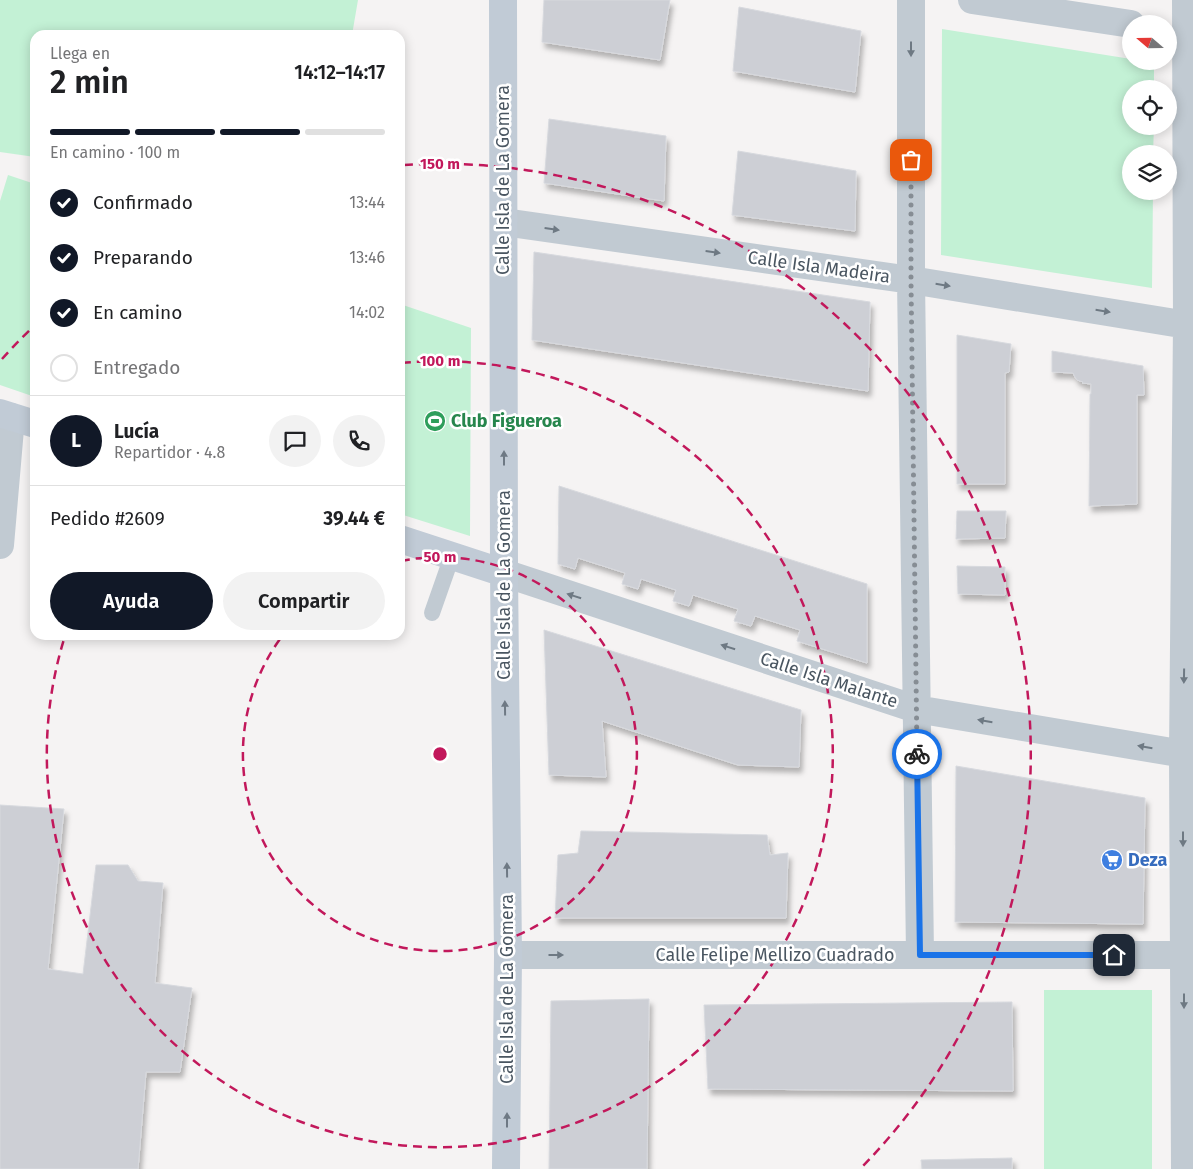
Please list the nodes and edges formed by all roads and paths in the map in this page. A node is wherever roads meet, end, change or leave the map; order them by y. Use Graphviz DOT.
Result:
graph roads {
  1 [pos="503,0"];
  2 [pos="911,0"];
  3 [pos="972,0"];
  4 [pos="1186,0"];
  5 [pos="1122,23"];
  6 [pos="1183,32"];
  7 [pos="504,222"];
  8 [pos="911,280"];
  9 [pos="1190,325"];
  10 [pos="15,418"];
  11 [pos="405,541"];
  12 [pos="0,545"];
  13 [pos="452,556"];
  14 [pos="504,573"];
  15 [pos="432,613"];
  16 [pos="916,709"];
  17 [pos="1188,754"];
  18 [pos="508,955"];
  19 [pos="920,955"];
  20 [pos="1188,955"];
  21 [pos="506,1169"];
  22 [pos="1185,1169"];
  1 -- 7 [label="main road, Calle Isla de La Gomera"];
  2 -- 8 [label="street, one-way"];
  3 -- 5 [label="street"];
  4 -- 6 [label="street"];
  6 -- 9 [label="street"];
  7 -- 8 [label="street, Calle Isla Madeira, one-way"];
  14 -- 7 [label="main road, Calle Isla de La Gomera, one-way"];
  8 -- 9 [label="street, Calle Isla Madeira, one-way"];
  8 -- 16 [label="street"];
  9 -- 17 [label="street, one-way"];
  10 -- 12 [label="street"];
  11 -- 13 [label="main road"];
  13 -- 14 [label="main road"];
  13 -- 15 [label="lane"];
  16 -- 14 [label="street, Calle Isla Malante, one-way"];
  18 -- 14 [label="main road, Calle Isla de La Gomera, one-way"];
  17 -- 16 [label="street, Calle Isla Malante, one-way"];
  16 -- 19 [label="street"];
  17 -- 20 [label="street, one-way"];
  18 -- 19 [label="street, Calle Felipe Mellizo Cuadrado, one-way"];
  21 -- 18 [label="main road, Calle Isla de La Gomera, one-way"];
  19 -- 20 [label="street, Calle Felipe Mellizo Cuadrado"];
  20 -- 22 [label="street, one-way"];
}
